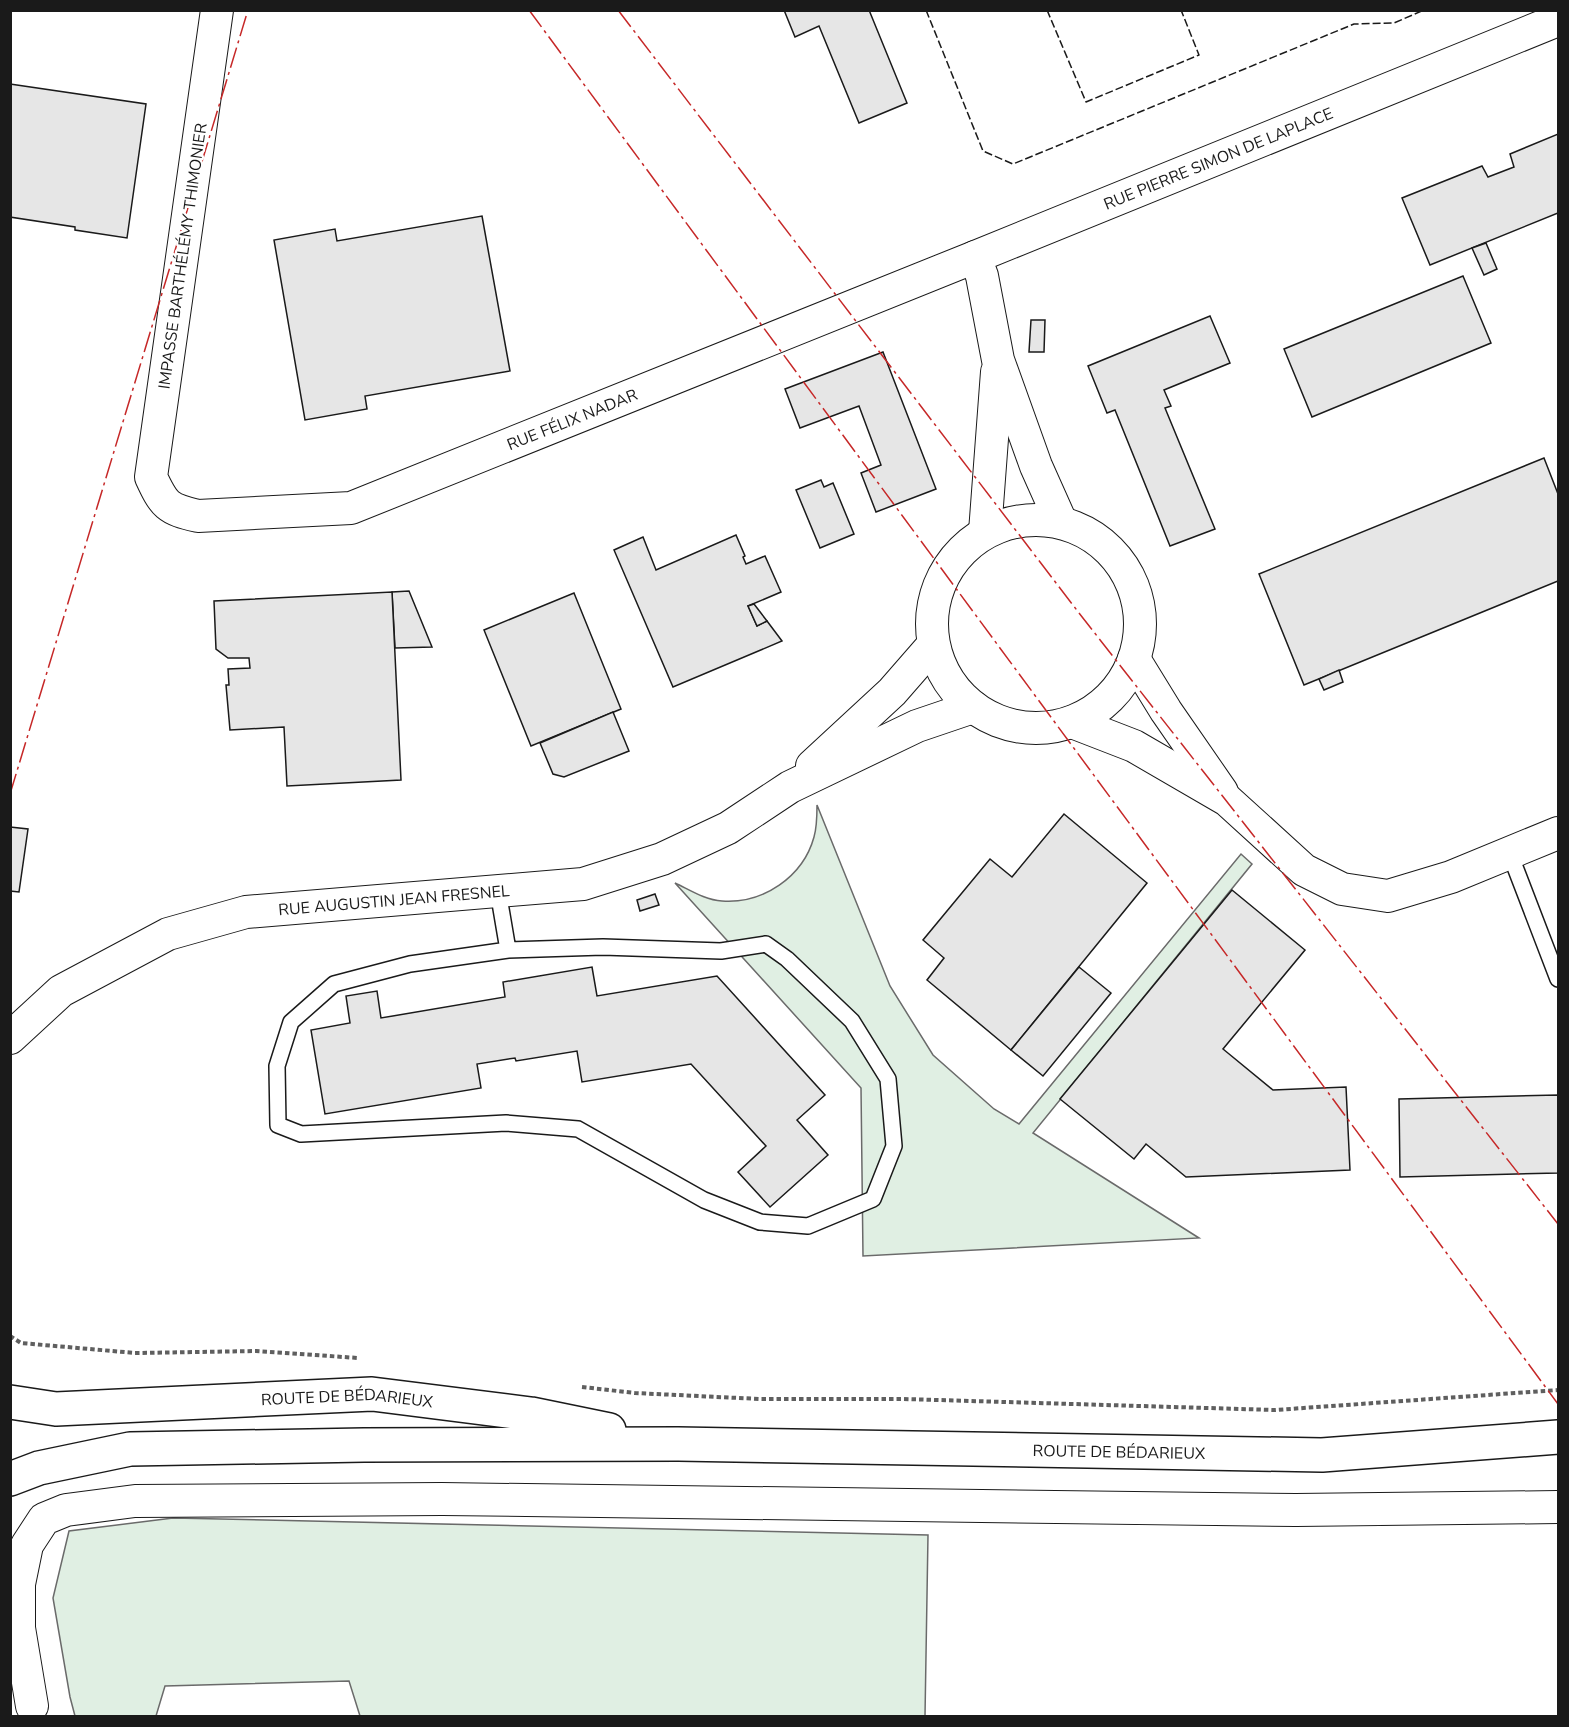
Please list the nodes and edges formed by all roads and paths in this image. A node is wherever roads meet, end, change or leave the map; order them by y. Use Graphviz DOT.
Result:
graph roads {
  1 [pos="217,10"];
  2 [pos="1558,20"];
  3 [pos="975,257"];
  4 [pos="998,360"];
  5 [pos="161,499"];
  6 [pos="1060,522"];
  7 [pos="985,532"];
  8 [pos="933,645"];
  9 [pos="1134,659"];
  10 [pos="973,708"];
  11 [pos="1072,722"];
  12 [pos="790,786"];
  13 [pos="1227,800"];
  14 [pos="1558,833"];
  15 [pos="1510,854"];
  16 [pos="498,891"];
  17 [pos="508,950"];
  18 [pos="1558,979"];
  19 [pos="10,1038"];
  20 [pos="10,1336"];
  21 [pos="359,1358"];
  22 [pos="577,1386"];
  23 [pos="1558,1390"];
  24 [pos="10,1402"];
  25 [pos="1558,1437"];
  26 [pos="678,1444"];
  27 [pos="10,1479"];
  28 [pos="1558,1507"];
  29 [pos="26,1710"];
  1 -- 5 [label="street, IMPASSE BARTHÉLÉMY THIMONIER"];
  2 -- 3 [label="street, RUE PIERRE SIMON DE LAPLACE"];
  3 -- 4 [label="street"];
  3 -- 5 [label="street, RUE FÉLIX NADAR"];
  4 -- 6 [label="street"];
  4 -- 7 [label="street"];
  6 -- 7 [label="street"];
  6 -- 9 [label="street"];
  7 -- 8 [label="street"];
  8 -- 10 [label="street"];
  8 -- 12 [label="street, RUE AUGUSTIN JEAN FRESNEL"];
  9 -- 11 [label="street"];
  9 -- 13 [label="street"];
  10 -- 11 [label="street"];
  10 -- 12 [label="street, RUE AUGUSTIN JEAN FRESNEL"];
  11 -- 13 [label="street"];
  12 -- 16 [label="street, RUE AUGUSTIN JEAN FRESNEL"];
  13 -- 15 [label="street"];
  14 -- 15 [label="street"];
  15 -- 18 [label="lane"];
  16 -- 17 [label="lane"];
  16 -- 19 [label="street, RUE AUGUSTIN JEAN FRESNEL"];
  17 -- 17 [label="lane"];
  20 -- 21 [label="path"];
  22 -- 23 [label="path"];
  24 -- 26 [label="main road, ROUTE DE BÉDARIEUX"];
  25 -- 26 [label="main road, ROUTE DE BÉDARIEUX"];
  26 -- 27 [label="main road, ROUTE DE BÉDARIEUX"];
  28 -- 29 [label="street"];
}
